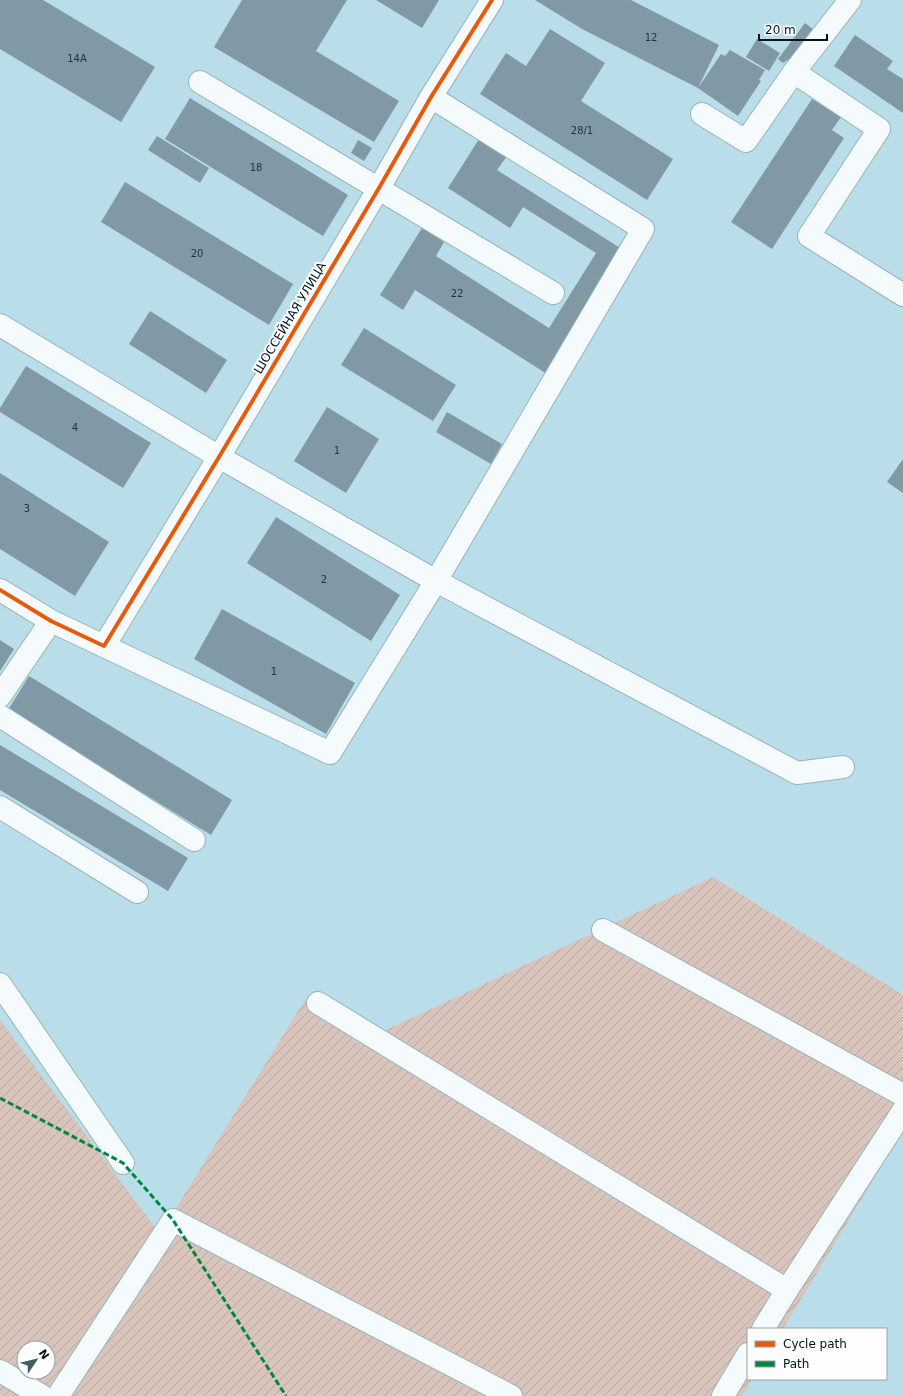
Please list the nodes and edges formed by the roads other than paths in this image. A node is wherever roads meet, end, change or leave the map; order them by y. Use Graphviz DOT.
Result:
graph roads {
  1 [pos="492,0"];
  2 [pos="850,0"];
  3 [pos="794,72"];
  4 [pos="200,82"];
  5 [pos="431,97"];
  6 [pos="702,114"];
  7 [pos="380,188"];
  8 [pos="553,293"];
  9 [pos="903,295"];
  10 [pos="0,325"];
  11 [pos="219,457"];
  12 [pos="436,581"];
  13 [pos="0,590"];
  14 [pos="51,621"];
  15 [pos="104,646"];
  16 [pos="0,696"];
  17 [pos="0,716"];
  18 [pos="843,767"];
  19 [pos="0,806"];
  20 [pos="194,840"];
  21 [pos="136,892"];
  22 [pos="603,930"];
  23 [pos="0,984"];
  24 [pos="318,1003"];
  25 [pos="903,1095"];
  26 [pos="903,1111"];
  27 [pos="123,1163"];
  28 [pos="787,1290"];
  29 [pos="764,1328"];
  30 [pos="747,1356"];
  31 [pos="0,1371"];
  32 [pos="42,1396"];
  33 [pos="58,1396"];
  34 [pos="511,1396"];
  35 [pos="723,1396"];
  1 -- 5 [label="street, ШОССЕЙНАЯ УЛИЦА"];
  2 -- 3 [label="street"];
  3 -- 6 [label="street"];
  3 -- 9 [label="street"];
  4 -- 7 [label="street"];
  5 -- 7 [label="street, ШОССЕЙНАЯ УЛИЦА"];
  5 -- 12 [label="street"];
  7 -- 8 [label="street"];
  7 -- 11 [label="street, ШОССЕЙНАЯ УЛИЦА"];
  10 -- 11 [label="street"];
  11 -- 12 [label="street"];
  11 -- 15 [label="street, ШОССЕЙНАЯ УЛИЦА"];
  12 -- 15 [label="street"];
  12 -- 18 [label="street"];
  13 -- 14 [label="street"];
  14 -- 15 [label="street"];
  14 -- 16 [label="street"];
  17 -- 20 [label="street"];
  19 -- 21 [label="street"];
  22 -- 25 [label="street"];
  23 -- 27 [label="street"];
  24 -- 28 [label="street"];
  26 -- 28 [label="street"];
  28 -- 29 [label="street"];
  30 -- 35 [label="street"];
  31 -- 32 [label="street"];
  33 -- 34 [label="street"];
}
